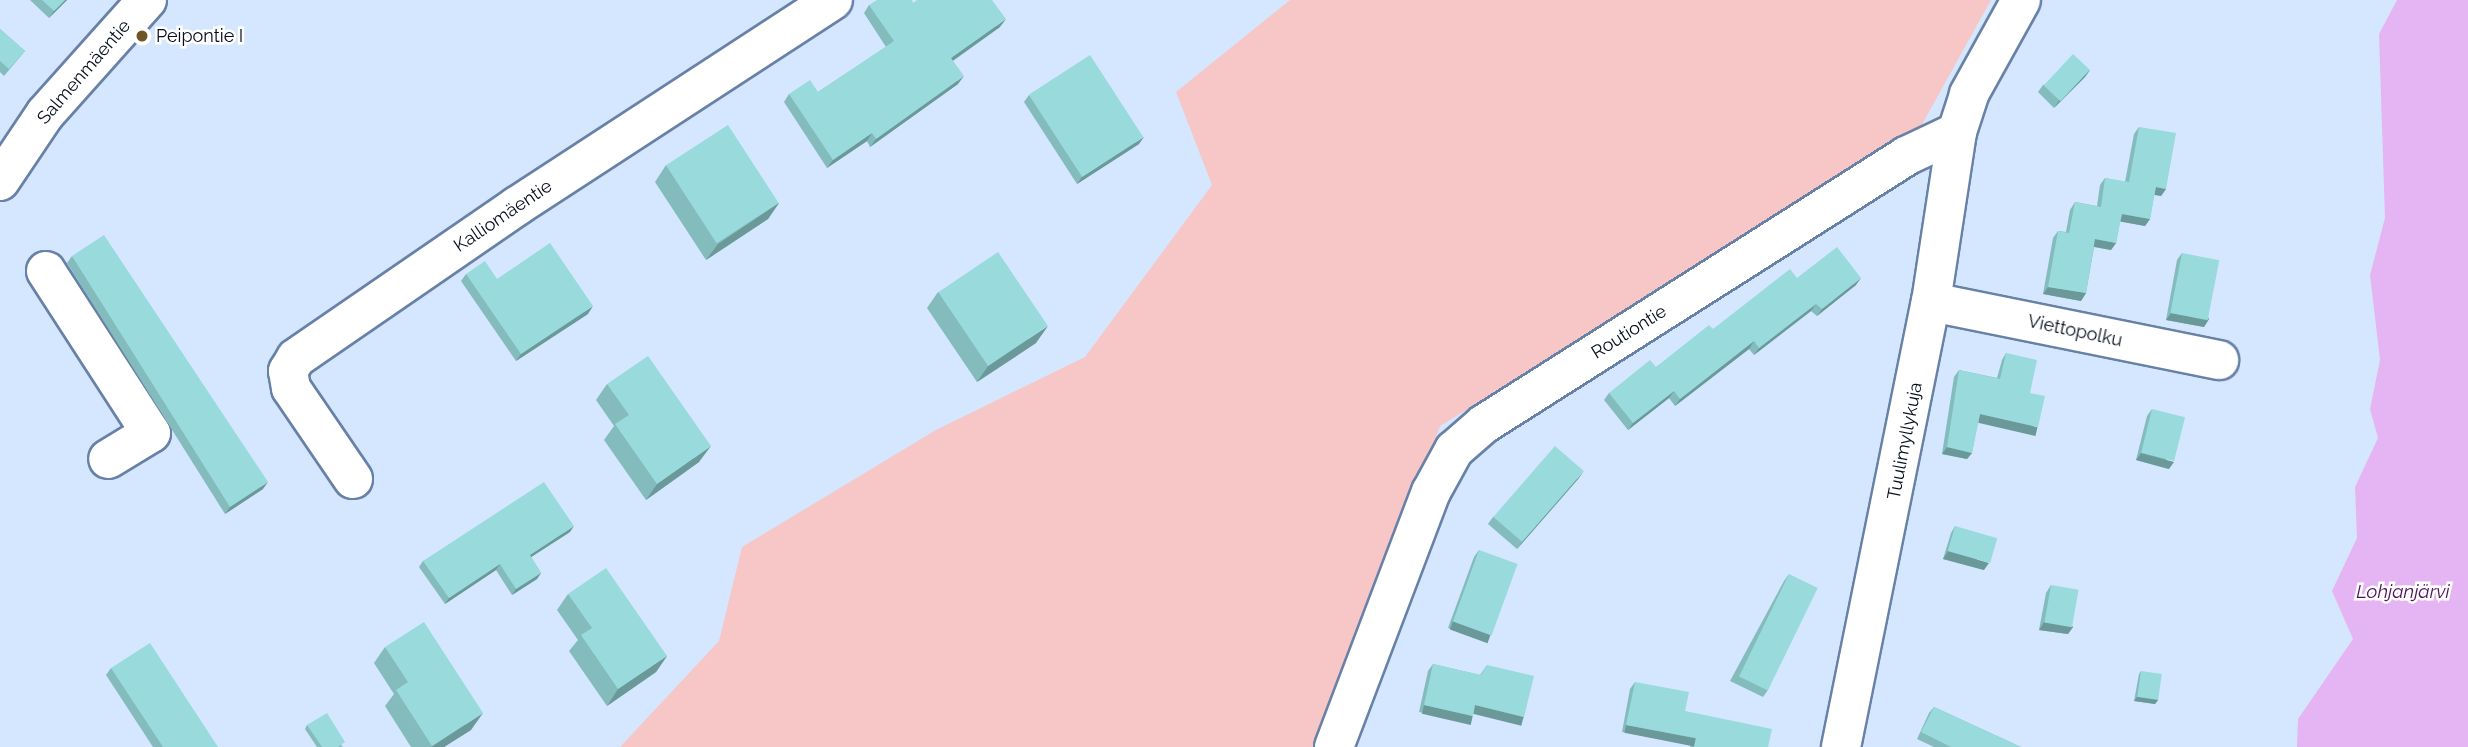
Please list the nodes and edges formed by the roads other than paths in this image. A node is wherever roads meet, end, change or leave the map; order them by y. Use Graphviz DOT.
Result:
graph roads {
  1 [pos="147,0"];
  2 [pos="833,0"];
  3 [pos="2021,0"];
  4 [pos="1956,132"];
  5 [pos="0,181"];
  6 [pos="46,271"];
  7 [pos="1931,302"];
  8 [pos="2219,360"];
  9 [pos="108,459"];
  10 [pos="353,479"];
  11 [pos="1334,747"];
  12 [pos="1841,747"];
  1 -- 5 [label="street, Salmenmäentie"];
  2 -- 10 [label="street, Kalliomäentie"];
  3 -- 4 [label="street"];
  4 -- 7 [label="street, Tuulimyllykuja"];
  4 -- 11 [label="street, Routiontie"];
  6 -- 9 [label="street"];
  7 -- 8 [label="street, Viettopolku"];
  7 -- 12 [label="street, Tuulimyllykuja"];
}
